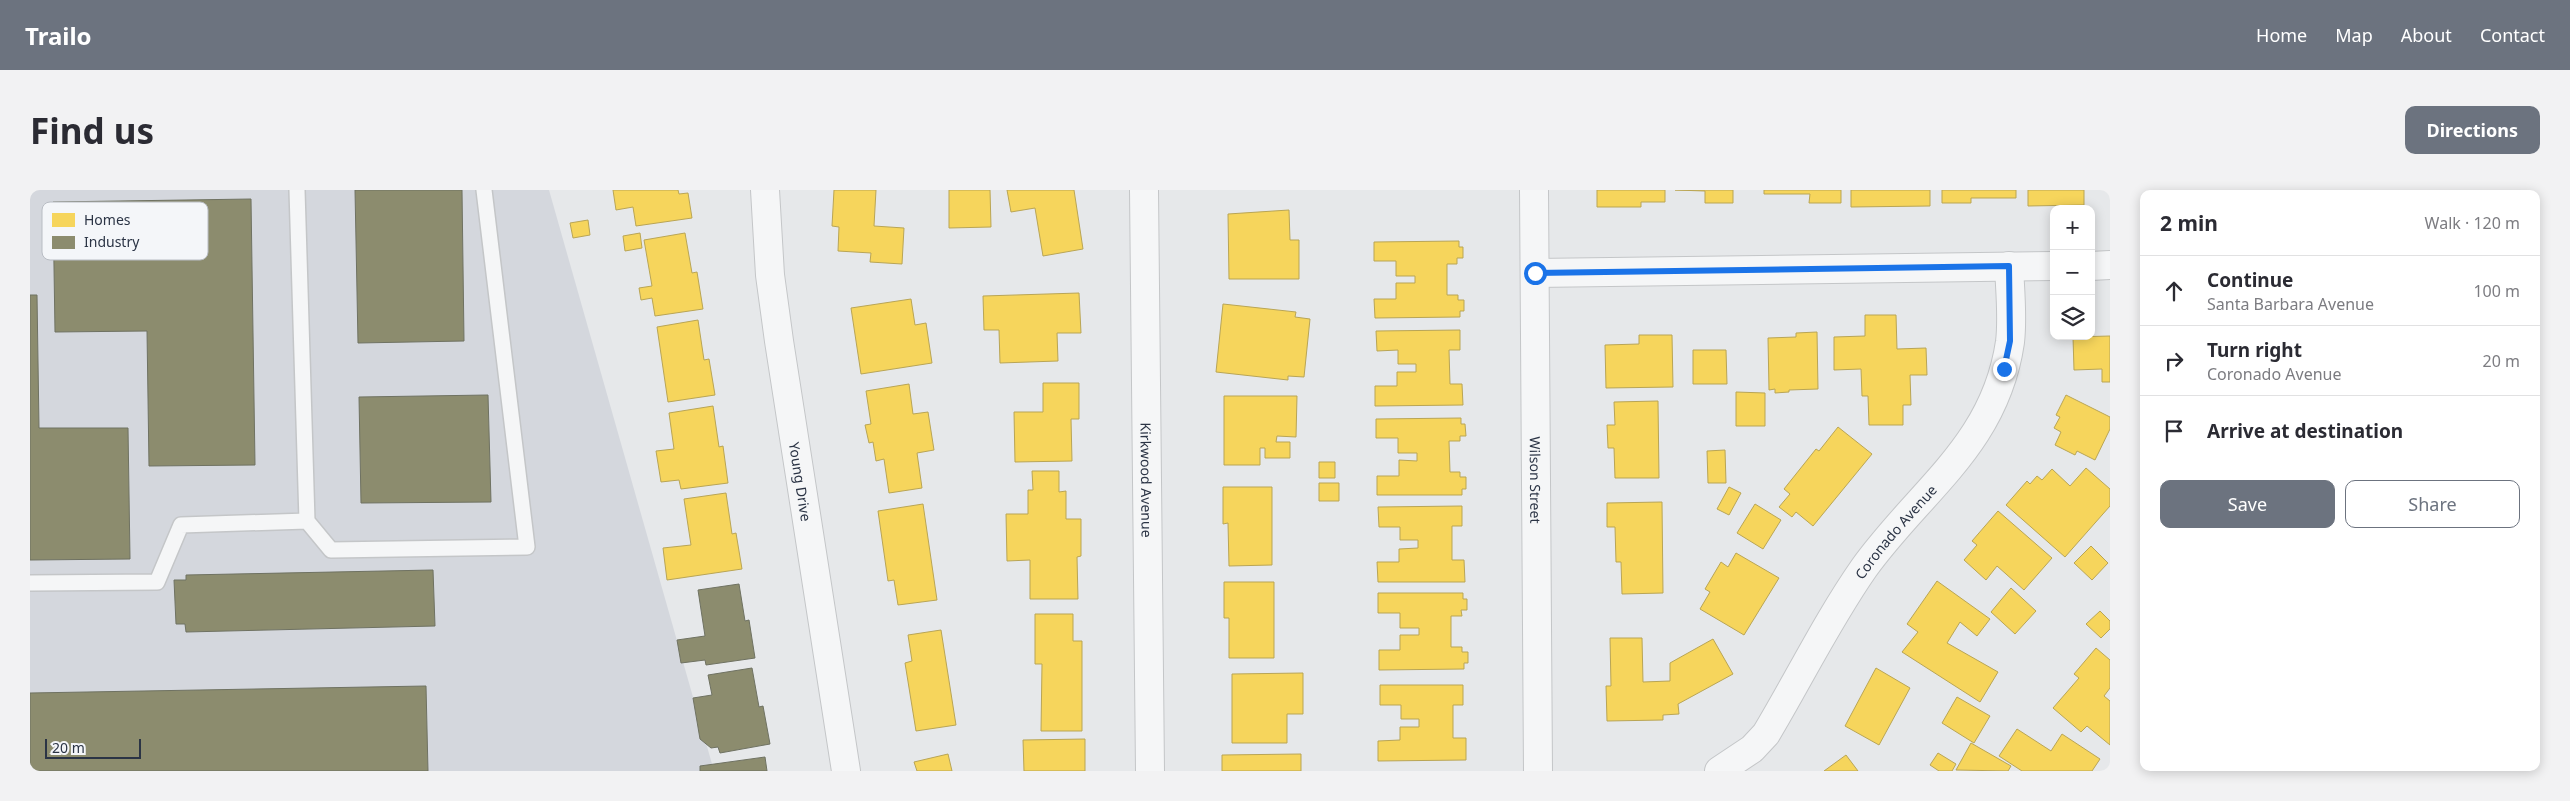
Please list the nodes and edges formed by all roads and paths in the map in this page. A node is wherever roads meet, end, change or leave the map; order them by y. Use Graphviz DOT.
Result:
graph roads {
  1 [pos="297,190"];
  2 [pos="484,190"];
  3 [pos="765,190"];
  4 [pos="1144,190"];
  5 [pos="1534,190"];
  6 [pos="2009,266"];
  7 [pos="2050,266"];
  8 [pos="2095,266"];
  9 [pos="2110,266"];
  10 [pos="1535,273"];
  11 [pos="307,521"];
  12 [pos="30,583"];
  13 [pos="846,771"];
  14 [pos="1150,771"];
  15 [pos="1538,771"];
  16 [pos="1719,771"];
  1 -- 11 [label="lane"];
  2 -- 11 [label="lane"];
  3 -- 13 [label="street, Young Drive"];
  4 -- 14 [label="street, Kirkwood Avenue"];
  5 -- 10 [label="street, Wilson Street"];
  6 -- 7 [label="street"];
  6 -- 10 [label="street"];
  6 -- 16 [label="street, Coronado Avenue"];
  8 -- 9 [label="street"];
  10 -- 15 [label="street, Wilson Street"];
  11 -- 12 [label="lane"];
}
